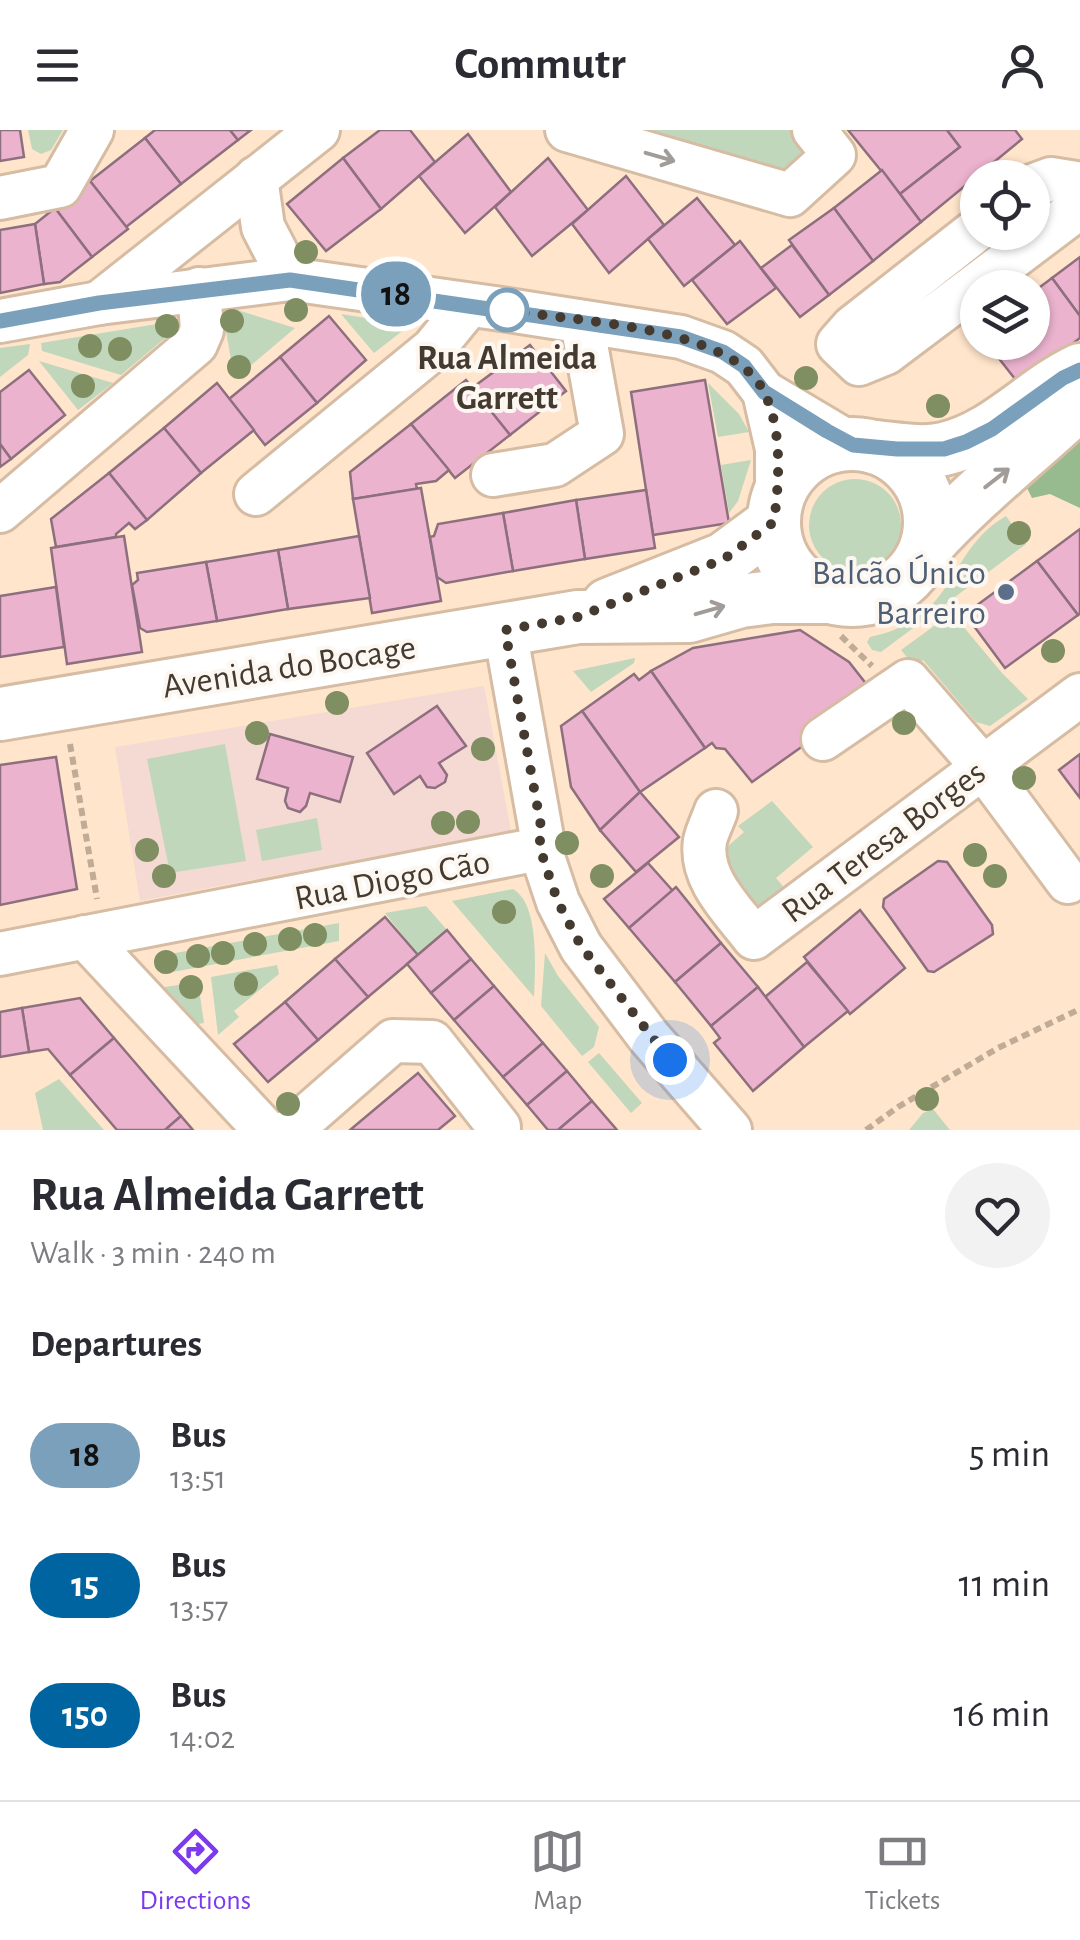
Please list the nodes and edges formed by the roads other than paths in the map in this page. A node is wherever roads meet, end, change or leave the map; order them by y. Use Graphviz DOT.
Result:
graph roads {
  1 [pos="92,130"];
  2 [pos="318,130"];
  3 [pos="567,130"];
  4 [pos="814,130"];
  5 [pos="256,178"];
  6 [pos="1050,179"];
  7 [pos="1080,189"];
  8 [pos="0,198"];
  9 [pos="1080,206"];
  10 [pos="1050,229"];
  11 [pos="960,243"];
  12 [pos="1022,250"];
  13 [pos="290,280"];
  14 [pos="198,288"];
  15 [pos="99,303"];
  16 [pos="469,305"];
  17 [pos="0,321"];
  18 [pos="582,322"];
  19 [pos="1080,370"];
  20 [pos="764,392"];
  21 [pos="1080,403"];
  22 [pos="864,446"];
  23 [pos="492,475"];
  24 [pos="256,494"];
  25 [pos="0,511"];
  26 [pos="775,512"];
  27 [pos="927,545"];
  28 [pos="831,598"];
  29 [pos="578,617"];
  30 [pos="505,630"];
  31 [pos="1080,695"];
  32 [pos="0,714"];
  33 [pos="823,739"];
  34 [pos="982,766"];
  35 [pos="716,810"];
  36 [pos="539,845"];
  37 [pos="1068,882"];
  38 [pos="94,936"];
  39 [pos="0,954"];
  40 [pos="265,1130"];
  41 [pos="291,1130"];
  42 [pos="496,1130"];
  43 [pos="730,1130"];
  1 -- 8 [label="street"];
  2 -- 5 [label="street"];
  3 -- 4 [label="street, one-way"];
  5 -- 13 [label="street"];
  5 -- 15 [label="street"];
  6 -- 7 [label="street"];
  9 -- 10 [label="street"];
  11 -- 12 [label="street"];
  13 -- 14 [label="street"];
  13 -- 16 [label="street"];
  14 -- 15 [label="street"];
  14 -- 25 [label="street"];
  15 -- 17 [label="street"];
  16 -- 18 [label="street"];
  16 -- 24 [label="street"];
  18 -- 20 [label="street"];
  18 -- 23 [label="street"];
  19 -- 22 [label="main road"];
  20 -- 22 [label="street"];
  20 -- 26 [label="street"];
  27 -- 21 [label="main road, one-way"];
  22 -- 26 [label="main road"];
  22 -- 27 [label="main road"];
  26 -- 28 [label="main road"];
  26 -- 29 [label="main road, Avenida do Bocage"];
  27 -- 28 [label="main road"];
  29 -- 28 [label="main road, Avenida do Bocage, one-way"];
  29 -- 30 [label="main road, Avenida do Bocage"];
  30 -- 32 [label="main road, Avenida do Bocage"];
  30 -- 36 [label="street, Rua Diogo Cão"];
  31 -- 34 [label="street, Rua Teresa Borges"];
  33 -- 34 [label="street"];
  34 -- 35 [label="street, Rua Teresa Borges"];
  34 -- 37 [label="street"];
  36 -- 38 [label="street, Rua Diogo Cão"];
  36 -- 43 [label="street"];
  38 -- 39 [label="street, Rua Diogo Cão"];
  38 -- 40 [label="street"];
  41 -- 42 [label="street"];
}
